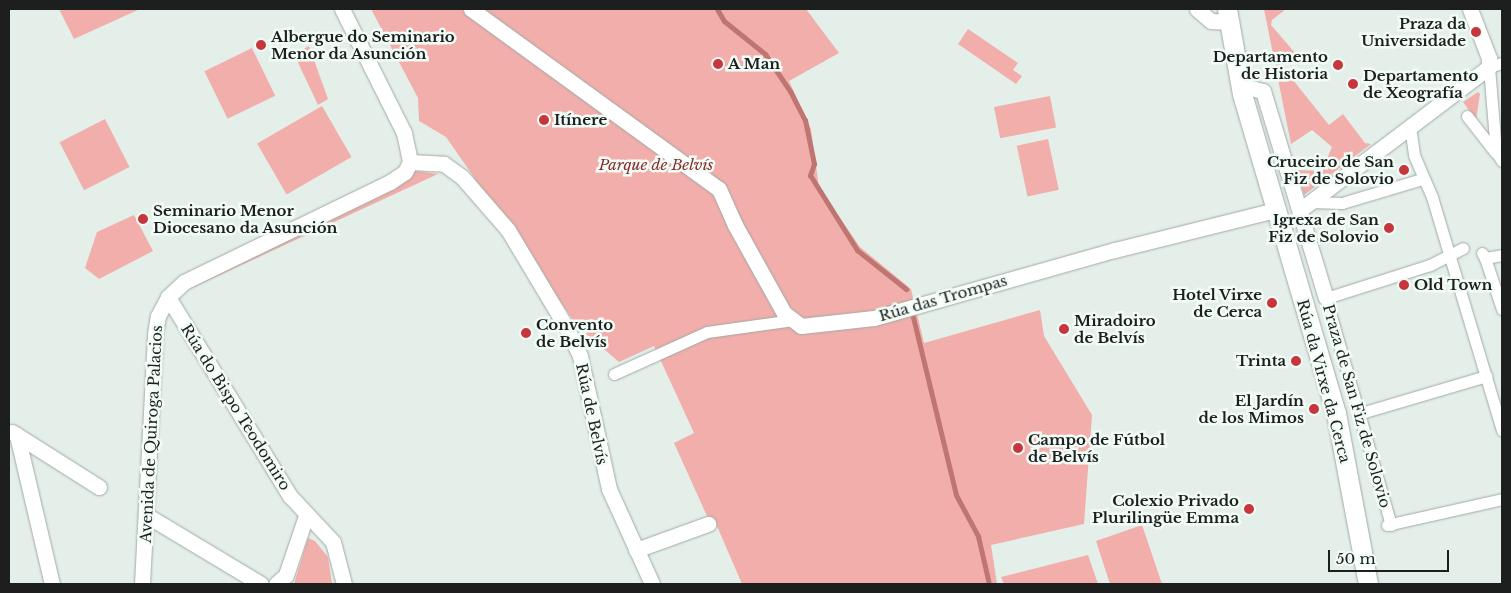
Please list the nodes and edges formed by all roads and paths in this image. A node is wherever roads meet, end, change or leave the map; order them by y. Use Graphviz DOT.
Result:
graph roads {
  1 [pos="342,9"];
  2 [pos="471,9"];
  3 [pos="1197,9"];
  4 [pos="1470,9"];
  5 [pos="1228,15"];
  6 [pos="1496,65"];
  7 [pos="1240,85"];
  8 [pos="1467,116"];
  9 [pos="1410,126"];
  10 [pos="1499,157"];
  11 [pos="410,162"];
  12 [pos="1422,179"];
  13 [pos="1306,206"];
  14 [pos="1275,210"];
  15 [pos="1463,248"];
  16 [pos="1502,255"];
  17 [pos="1449,257"];
  18 [pos="168,297"];
  19 [pos="1326,298"];
  20 [pos="1502,309"];
  21 [pos="793,320"];
  22 [pos="614,374"];
  23 [pos="1486,376"];
  24 [pos="1358,414"];
  25 [pos="1502,431"];
  26 [pos="13,433"];
  27 [pos="100,487"];
  28 [pos="1502,499"];
  29 [pos="146,515"];
  30 [pos="306,516"];
  31 [pos="708,524"];
  32 [pos="636,550"];
  33 [pos="52,584"];
  34 [pos="142,584"];
  35 [pos="261,584"];
  36 [pos="276,584"];
  37 [pos="344,584"];
  38 [pos="652,584"];
  39 [pos="1368,584"];
  1 -- 11 [label="street"];
  2 -- 21 [label="street"];
  3 -- 5 [label="street"];
  4 -- 6 [label="street"];
  5 -- 7 [label="street, Rúa da Virxe da Cerca"];
  6 -- 9 [label="street"];
  6 -- 10 [label="street"];
  7 -- 13 [label="street"];
  7 -- 14 [label="street, Rúa da Virxe da Cerca"];
  8 -- 10 [label="street"];
  9 -- 12 [label="street"];
  9 -- 13 [label="street"];
  11 -- 18 [label="street, Avenida de Quiroga Palacios"];
  11 -- 32 [label="street, Rúa de Belvís"];
  12 -- 13 [label="street"];
  12 -- 17 [label="street"];
  13 -- 19 [label="street"];
  14 -- 21 [label="street, Rúa das Trompas"];
  14 -- 39 [label="street, Rúa da Virxe da Cerca"];
  15 -- 17 [label="street, Praza de San Fiz de Solovio"];
  16 -- 20 [label="street"];
  17 -- 19 [label="street, Praza de San Fiz de Solovio"];
  17 -- 23 [label="street"];
  18 -- 29 [label="street, Avenida de Quiroga Palacios"];
  18 -- 30 [label="street, Rúa do Bispo Teodomiro"];
  19 -- 24 [label="street, Praza de San Fiz de Solovio"];
  21 -- 22 [label="street, Rúa das Trompas"];
  23 -- 24 [label="street"];
  23 -- 25 [label="street"];
  24 -- 28 [label="street, Praza de San Fiz de Solovio"];
  26 -- 27 [label="street"];
  26 -- 33 [label="street"];
  29 -- 34 [label="street, Avenida de Quiroga Palacios"];
  29 -- 35 [label="street"];
  30 -- 36 [label="street"];
  30 -- 37 [label="street, Rúa do Bispo Teodomiro"];
  31 -- 32 [label="street"];
  32 -- 38 [label="street, Rúa de Belvís"];
}
